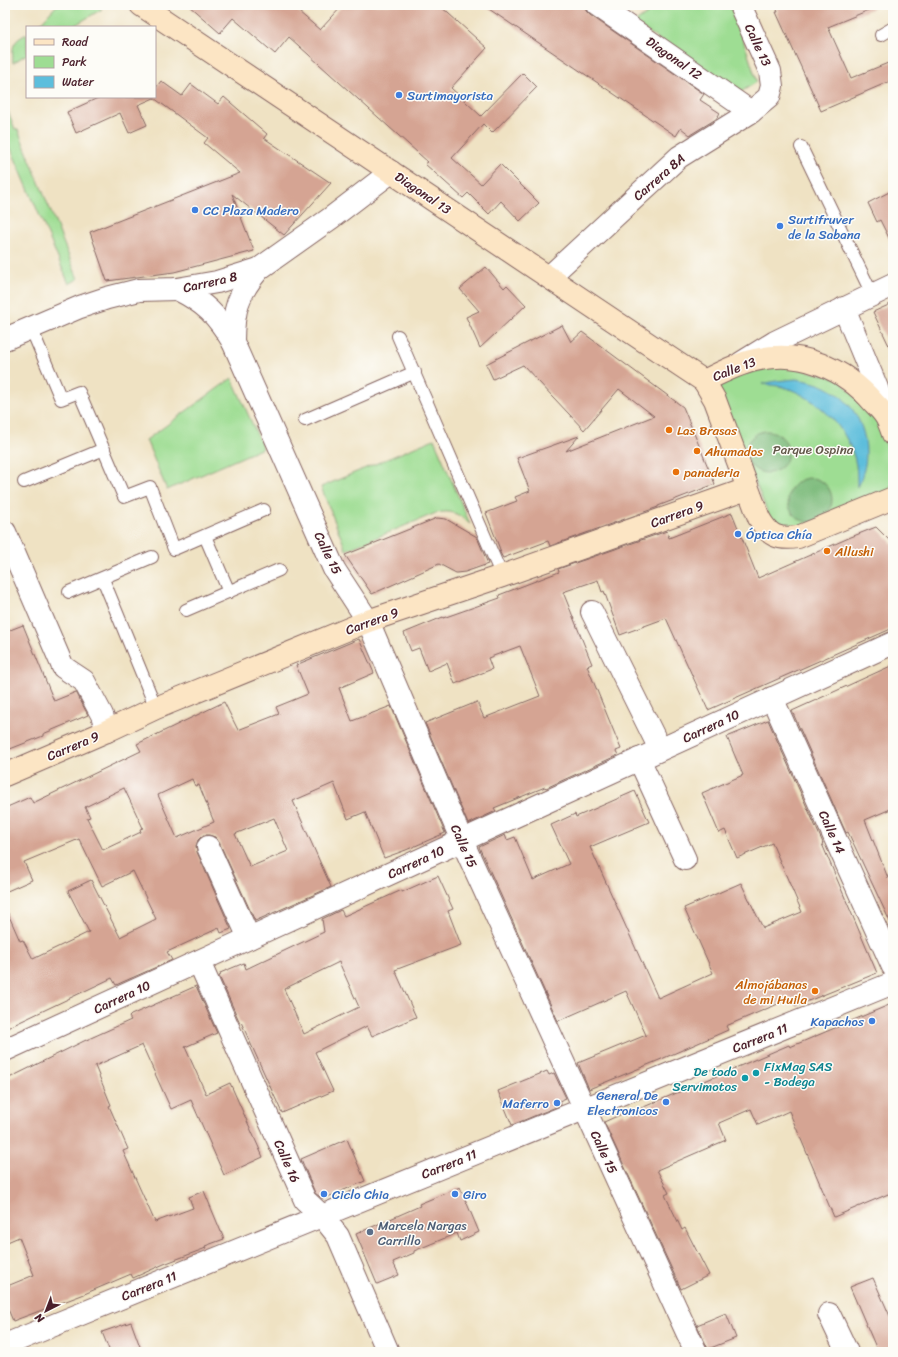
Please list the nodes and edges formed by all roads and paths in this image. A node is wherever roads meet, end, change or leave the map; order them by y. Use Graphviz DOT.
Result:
graph roads {
  1 [pos="141,5"];
  2 [pos="740,5"];
  3 [pos="608,8"];
  4 [pos="893,28"];
  5 [pos="881,35"];
  6 [pos="772,86"];
  7 [pos="751,112"];
  8 [pos="801,147"];
  9 [pos="391,172"];
  10 [pos="259,269"];
  11 [pos="549,277"];
  12 [pos="893,285"];
  13 [pos="177,289"];
  14 [pos="872,294"];
  15 [pos="844,308"];
  16 [pos="31,328"];
  17 [pos="398,336"];
  18 [pos="5,339"];
  19 [pos="233,342"];
  20 [pos="739,364"];
  21 [pos="415,372"];
  22 [pos="704,381"];
  23 [pos="305,420"];
  24 [pos="890,426"];
  25 [pos="104,449"];
  26 [pos="24,482"];
  27 [pos="747,488"];
  28 [pos="893,498"];
  29 [pos="264,510"];
  30 [pos="5,532"];
  31 [pos="205,536"];
  32 [pos="152,557"];
  33 [pos="279,570"];
  34 [pos="502,576"];
  35 [pos="103,579"];
  36 [pos="69,592"];
  37 [pos="229,592"];
  38 [pos="186,610"];
  39 [pos="592,612"];
  40 [pos="368,621"];
  41 [pos="893,643"];
  42 [pos="772,698"];
  43 [pos="156,708"];
  44 [pos="107,731"];
  45 [pos="660,749"];
  46 [pos="639,759"];
  47 [pos="5,774"];
  48 [pos="462,841"];
  49 [pos="208,847"];
  50 [pos="685,859"];
  51 [pos="249,938"];
  52 [pos="199,962"];
  53 [pos="893,967"];
  54 [pos="893,984"];
  55 [pos="5,1050"];
  56 [pos="584,1109"];
  57 [pos="322,1216"];
  58 [pos="829,1314"];
  59 [pos="5,1345"];
  60 [pos="388,1352"];
  61 [pos="696,1352"];
  62 [pos="847,1352"];
  1 -- 9 [label="main road, Diagonal 13"];
  2 -- 6 [label="street, Calle 13"];
  3 -- 7 [label="street, Diagonal 12"];
  4 -- 5 [label="lane"];
  6 -- 7 [label="street, Carrera 8A"];
  7 -- 11 [label="street, Carrera 8A"];
  8 -- 14 [label="lane"];
  9 -- 10 [label="street, Carrera 8"];
  9 -- 11 [label="main road, Diagonal 13"];
  10 -- 13 [label="street, Carrera 8"];
  10 -- 19 [label="street, Calle 15"];
  11 -- 22 [label="main road, Diagonal 13"];
  12 -- 14 [label="street"];
  13 -- 16 [label="street, Carrera 8"];
  13 -- 19 [label="street, Calle 15"];
  14 -- 15 [label="street"];
  15 -- 20 [label="street"];
  15 -- 24 [label="street, Calle 13"];
  16 -- 18 [label="street, Carrera 8"];
  16 -- 25 [label="lane"];
  17 -- 21 [label="lane"];
  19 -- 40 [label="street, Calle 15"];
  20 -- 22 [label="main road, Calle 13"];
  20 -- 24 [label="main road, Calle 13"];
  21 -- 23 [label="lane"];
  21 -- 34 [label="lane"];
  22 -- 27 [label="main road"];
  25 -- 26 [label="lane"];
  25 -- 31 [label="lane"];
  27 -- 28 [label="main road"];
  27 -- 34 [label="main road, Carrera 9"];
  29 -- 31 [label="lane"];
  30 -- 44 [label="street"];
  31 -- 37 [label="lane"];
  32 -- 35 [label="lane"];
  33 -- 37 [label="lane"];
  34 -- 40 [label="main road, Carrera 9"];
  35 -- 36 [label="lane"];
  35 -- 43 [label="lane"];
  37 -- 38 [label="lane"];
  39 -- 45 [label="street"];
  40 -- 43 [label="main road, Carrera 9"];
  40 -- 48 [label="street, Calle 15"];
  41 -- 42 [label="street, Carrera 10"];
  42 -- 45 [label="street, Carrera 10"];
  42 -- 53 [label="street, Calle 14"];
  43 -- 44 [label="main road, Carrera 9"];
  44 -- 47 [label="main road, Carrera 9"];
  45 -- 46 [label="street, Carrera 10"];
  46 -- 48 [label="street, Carrera 10"];
  46 -- 50 [label="street"];
  48 -- 51 [label="street, Carrera 10"];
  48 -- 56 [label="street, Calle 15"];
  49 -- 51 [label="street"];
  51 -- 52 [label="street, Carrera 10"];
  52 -- 55 [label="street, Carrera 10"];
  52 -- 57 [label="street, Calle 16"];
  54 -- 56 [label="street, Carrera 11"];
  56 -- 57 [label="street, Carrera 11"];
  56 -- 61 [label="street, Calle 15"];
  57 -- 59 [label="street, Carrera 11"];
  57 -- 60 [label="street, Calle 16"];
  58 -- 62 [label="street"];
}
